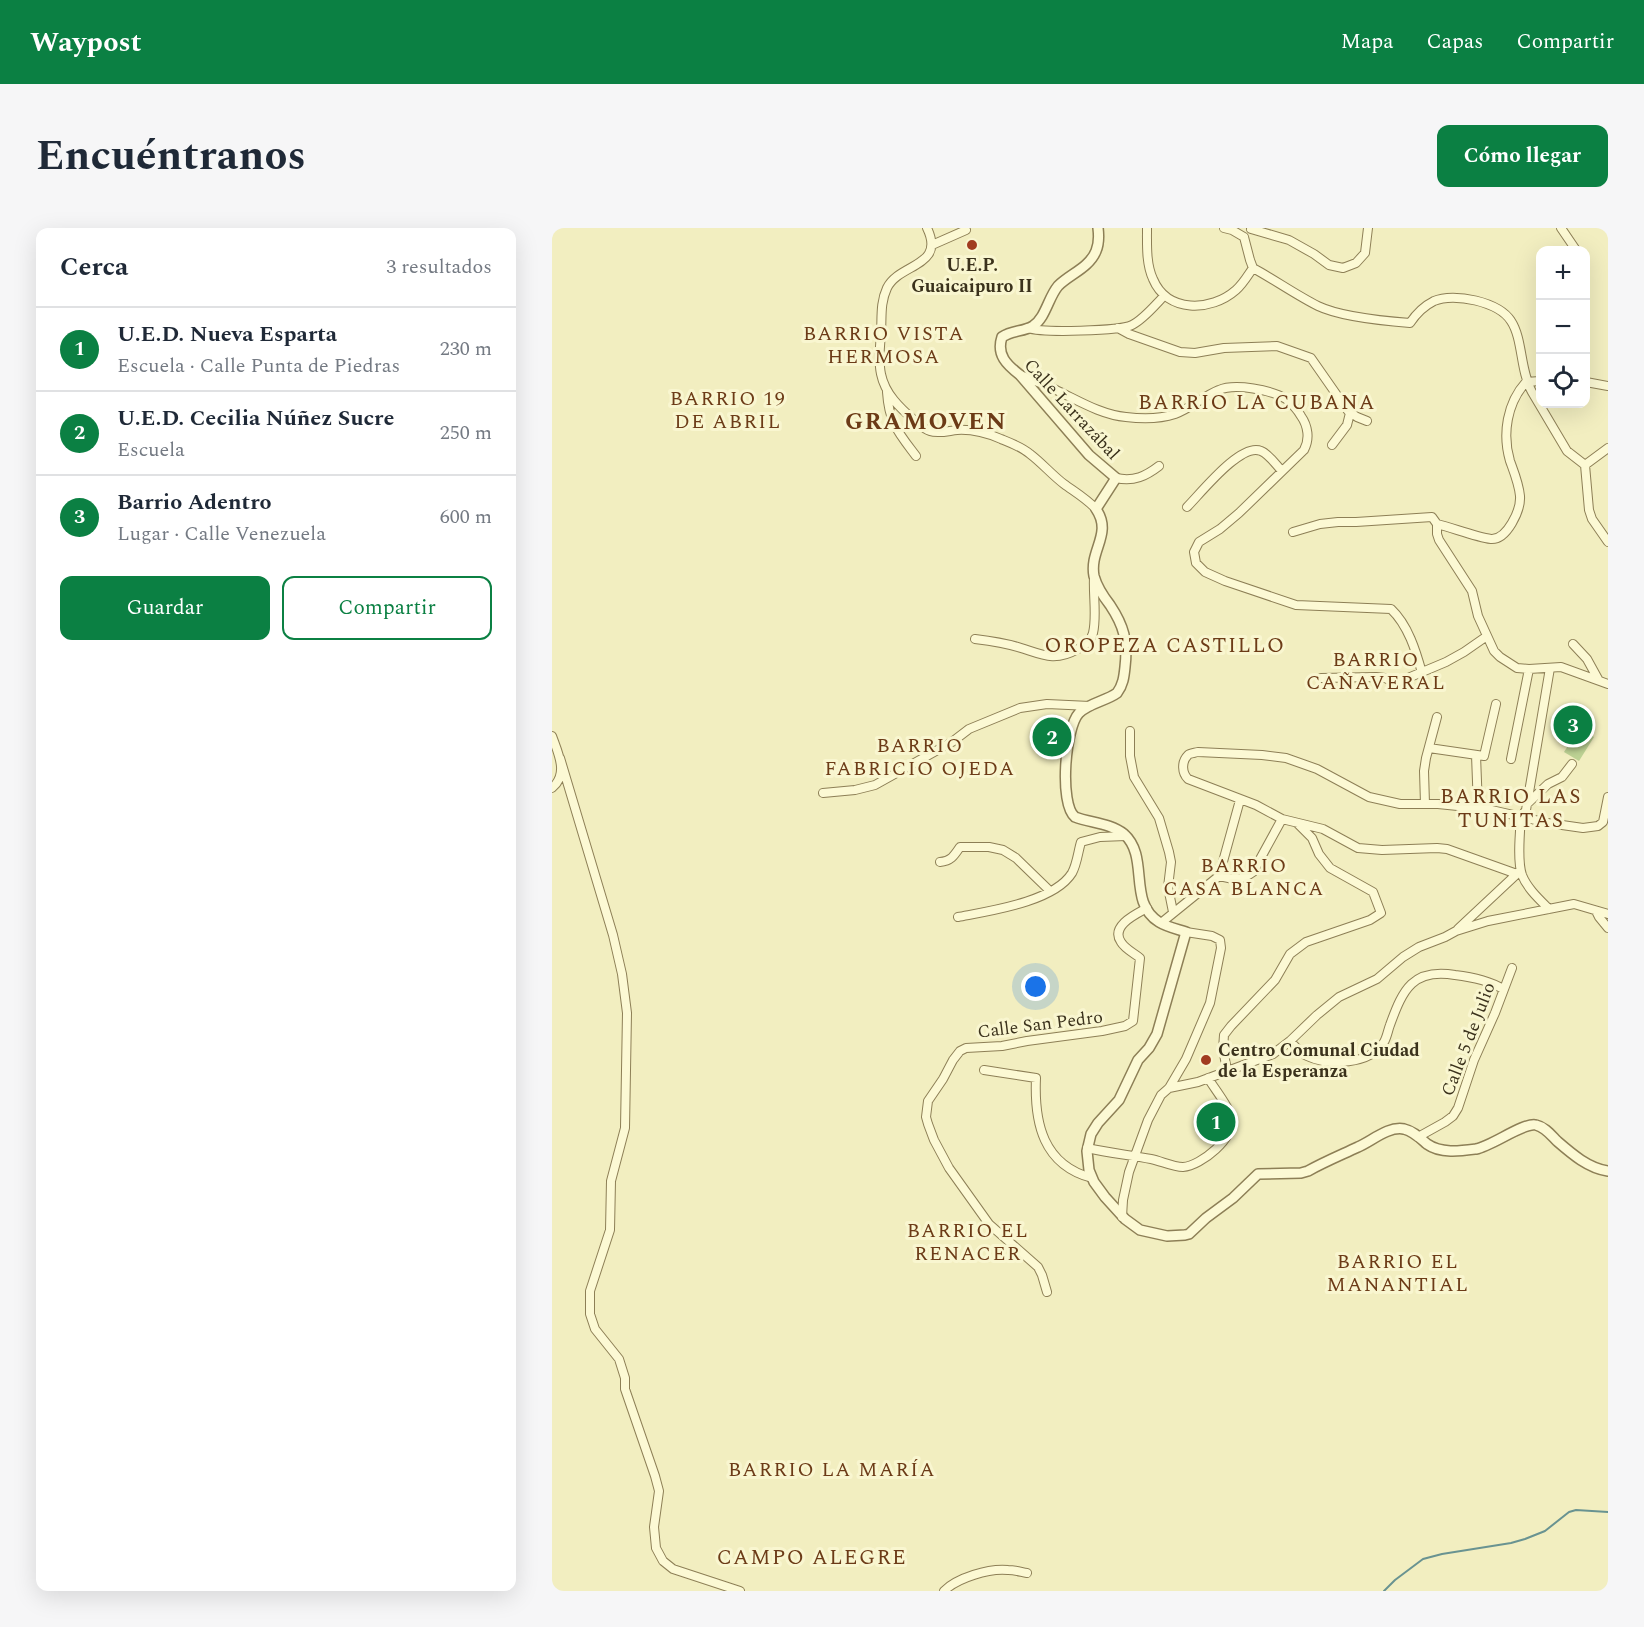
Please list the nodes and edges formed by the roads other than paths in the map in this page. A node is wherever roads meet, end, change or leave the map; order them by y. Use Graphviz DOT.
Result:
graph roads {
  1 [pos="927,228"];
  2 [pos="1098,228"];
  3 [pos="1147,228"];
  4 [pos="1224,228"];
  5 [pos="1368,228"];
  6 [pos="1561,228"];
  7 [pos="1251,229"];
  8 [pos="966,230"];
  9 [pos="1244,237"];
  10 [pos="932,245"];
  11 [pos="1573,246"];
  12 [pos="1253,268"];
  13 [pos="1164,297"];
  14 [pos="1028,328"];
  15 [pos="1118,328"];
  16 [pos="1020,375"];
  17 [pos="1536,381"];
  18 [pos="1526,382"];
  19 [pos="1590,383"];
  20 [pos="1608,386"];
  21 [pos="887,391"];
  22 [pos="1350,413"];
  23 [pos="1367,421"];
  24 [pos="1332,446"];
  25 [pos="1608,448"];
  26 [pos="916,456"];
  27 [pos="1585,465"];
  28 [pos="1159,466"];
  29 [pos="1282,471"];
  30 [pos="1116,478"];
  31 [pos="1187,507"];
  32 [pos="1096,509"];
  33 [pos="1437,524"];
  34 [pos="1293,532"];
  35 [pos="1608,542"];
  36 [pos="1094,576"];
  37 [pos="1487,636"];
  38 [pos="975,639"];
  39 [pos="1573,644"];
  40 [pos="1550,668"];
  41 [pos="1529,669"];
  42 [pos="1422,673"];
  43 [pos="1322,678"];
  44 [pos="1603,682"];
  45 [pos="1496,704"];
  46 [pos="1091,706"];
  47 [pos="1437,717"];
  48 [pos="1130,731"];
  49 [pos="552,736"];
  50 [pos="1429,748"];
  51 [pos="1476,755"];
  52 [pos="560,758"];
  53 [pos="1511,759"];
  54 [pos="1572,764"];
  55 [pos="552,788"];
  56 [pos="824,793"];
  57 [pos="1608,797"];
  58 [pos="1240,800"];
  59 [pos="1425,804"];
  60 [pos="1527,804"];
  61 [pos="1478,808"];
  62 [pos="1607,816"];
  63 [pos="1521,817"];
  64 [pos="1282,819"];
  65 [pos="1297,823"];
  66 [pos="1126,836"];
  67 [pos="940,862"];
  68 [pos="1519,872"];
  69 [pos="1219,876"];
  70 [pos="1050,891"];
  71 [pos="1147,908"];
  72 [pos="1549,909"];
  73 [pos="1596,911"];
  74 [pos="1173,912"];
  75 [pos="1608,914"];
  76 [pos="958,917"];
  77 [pos="1161,923"];
  78 [pos="1608,928"];
  79 [pos="1456,931"];
  80 [pos="1186,932"];
  81 [pos="1512,968"];
  82 [pos="1503,988"];
  83 [pos="1290,1041"];
  84 [pos="984,1070"];
  85 [pos="1227,1070"];
  86 [pos="1208,1078"];
  87 [pos="1169,1088"];
  88 [pos="1418,1137"];
  89 [pos="1088,1148"];
  90 [pos="1135,1157"];
  91 [pos="1608,1171"];
  92 [pos="1092,1178"];
  93 [pos="1122,1217"];
  94 [pos="1047,1292"];
  95 [pos="1028,1574"];
  96 [pos="741,1591"];
  97 [pos="944,1591"];
  1 -- 10 [label="street"];
  2 -- 14 [label="street, Calle Larrazábal"];
  3 -- 13 [label="street"];
  4 -- 9 [label="street"];
  5 -- 7 [label="street"];
  6 -- 11 [label="street"];
  7 -- 9 [label="street"];
  8 -- 10 [label="street"];
  9 -- 12 [label="street"];
  10 -- 21 [label="street"];
  12 -- 13 [label="street"];
  12 -- 18 [label="street"];
  13 -- 15 [label="street"];
  14 -- 15 [label="street"];
  14 -- 16 [label="street, Calle Larrazábal"];
  15 -- 22 [label="street"];
  16 -- 29 [label="street"];
  16 -- 30 [label="street, Calle Larrazábal"];
  17 -- 18 [label="street"];
  18 -- 27 [label="street"];
  18 -- 33 [label="street"];
  19 -- 20 [label="street"];
  21 -- 26 [label="street"];
  21 -- 32 [label="street"];
  22 -- 23 [label="street"];
  22 -- 24 [label="street"];
  25 -- 27 [label="street"];
  27 -- 35 [label="street"];
  28 -- 30 [label="street"];
  29 -- 31 [label="street"];
  29 -- 42 [label="street"];
  30 -- 32 [label="street, Calle Larrazábal"];
  32 -- 36 [label="street"];
  33 -- 34 [label="street"];
  33 -- 37 [label="street"];
  36 -- 38 [label="street"];
  36 -- 46 [label="street"];
  37 -- 41 [label="street"];
  37 -- 42 [label="street"];
  39 -- 44 [label="street"];
  40 -- 41 [label="street"];
  40 -- 44 [label="street"];
  40 -- 60 [label="street"];
  41 -- 53 [label="street"];
  42 -- 43 [label="street"];
  45 -- 51 [label="street"];
  46 -- 56 [label="street"];
  46 -- 66 [label="street"];
  47 -- 50 [label="street"];
  48 -- 74 [label="street"];
  49 -- 52 [label="street"];
  50 -- 51 [label="street"];
  50 -- 59 [label="street"];
  51 -- 61 [label="street"];
  52 -- 55 [label="street"];
  52 -- 96 [label="street"];
  54 -- 60 [label="street"];
  57 -- 62 [label="street"];
  58 -- 59 [label="street"];
  58 -- 64 [label="street"];
  58 -- 69 [label="street"];
  59 -- 61 [label="street"];
  60 -- 63 [label="street"];
  61 -- 63 [label="street"];
  62 -- 63 [label="street"];
  63 -- 68 [label="street"];
  64 -- 65 [label="street"];
  64 -- 69 [label="street"];
  65 -- 68 [label="street"];
  65 -- 85 [label="street"];
  66 -- 70 [label="street"];
  66 -- 71 [label="street"];
  67 -- 70 [label="street"];
  68 -- 72 [label="street"];
  68 -- 79 [label="street"];
  69 -- 74 [label="street"];
  70 -- 76 [label="street"];
  71 -- 77 [label="street"];
  71 -- 94 [label="street, Calle San Pedro"];
  72 -- 73 [label="street"];
  72 -- 79 [label="street"];
  73 -- 75 [label="street"];
  73 -- 78 [label="street"];
  74 -- 77 [label="street"];
  77 -- 80 [label="street"];
  79 -- 83 [label="street"];
  80 -- 87 [label="street"];
  80 -- 89 [label="street"];
  81 -- 82 [label="street, Calle 5 de Julio"];
  82 -- 83 [label="street"];
  82 -- 88 [label="street, Calle 5 de Julio"];
  83 -- 85 [label="street"];
  84 -- 92 [label="street"];
  85 -- 86 [label="street"];
  86 -- 87 [label="street"];
  86 -- 90 [label="street"];
  87 -- 90 [label="street"];
  88 -- 91 [label="street"];
  88 -- 93 [label="street"];
  89 -- 90 [label="street"];
  89 -- 92 [label="street"];
  90 -- 93 [label="street"];
  92 -- 93 [label="street"];
  95 -- 97 [label="street"];
}
